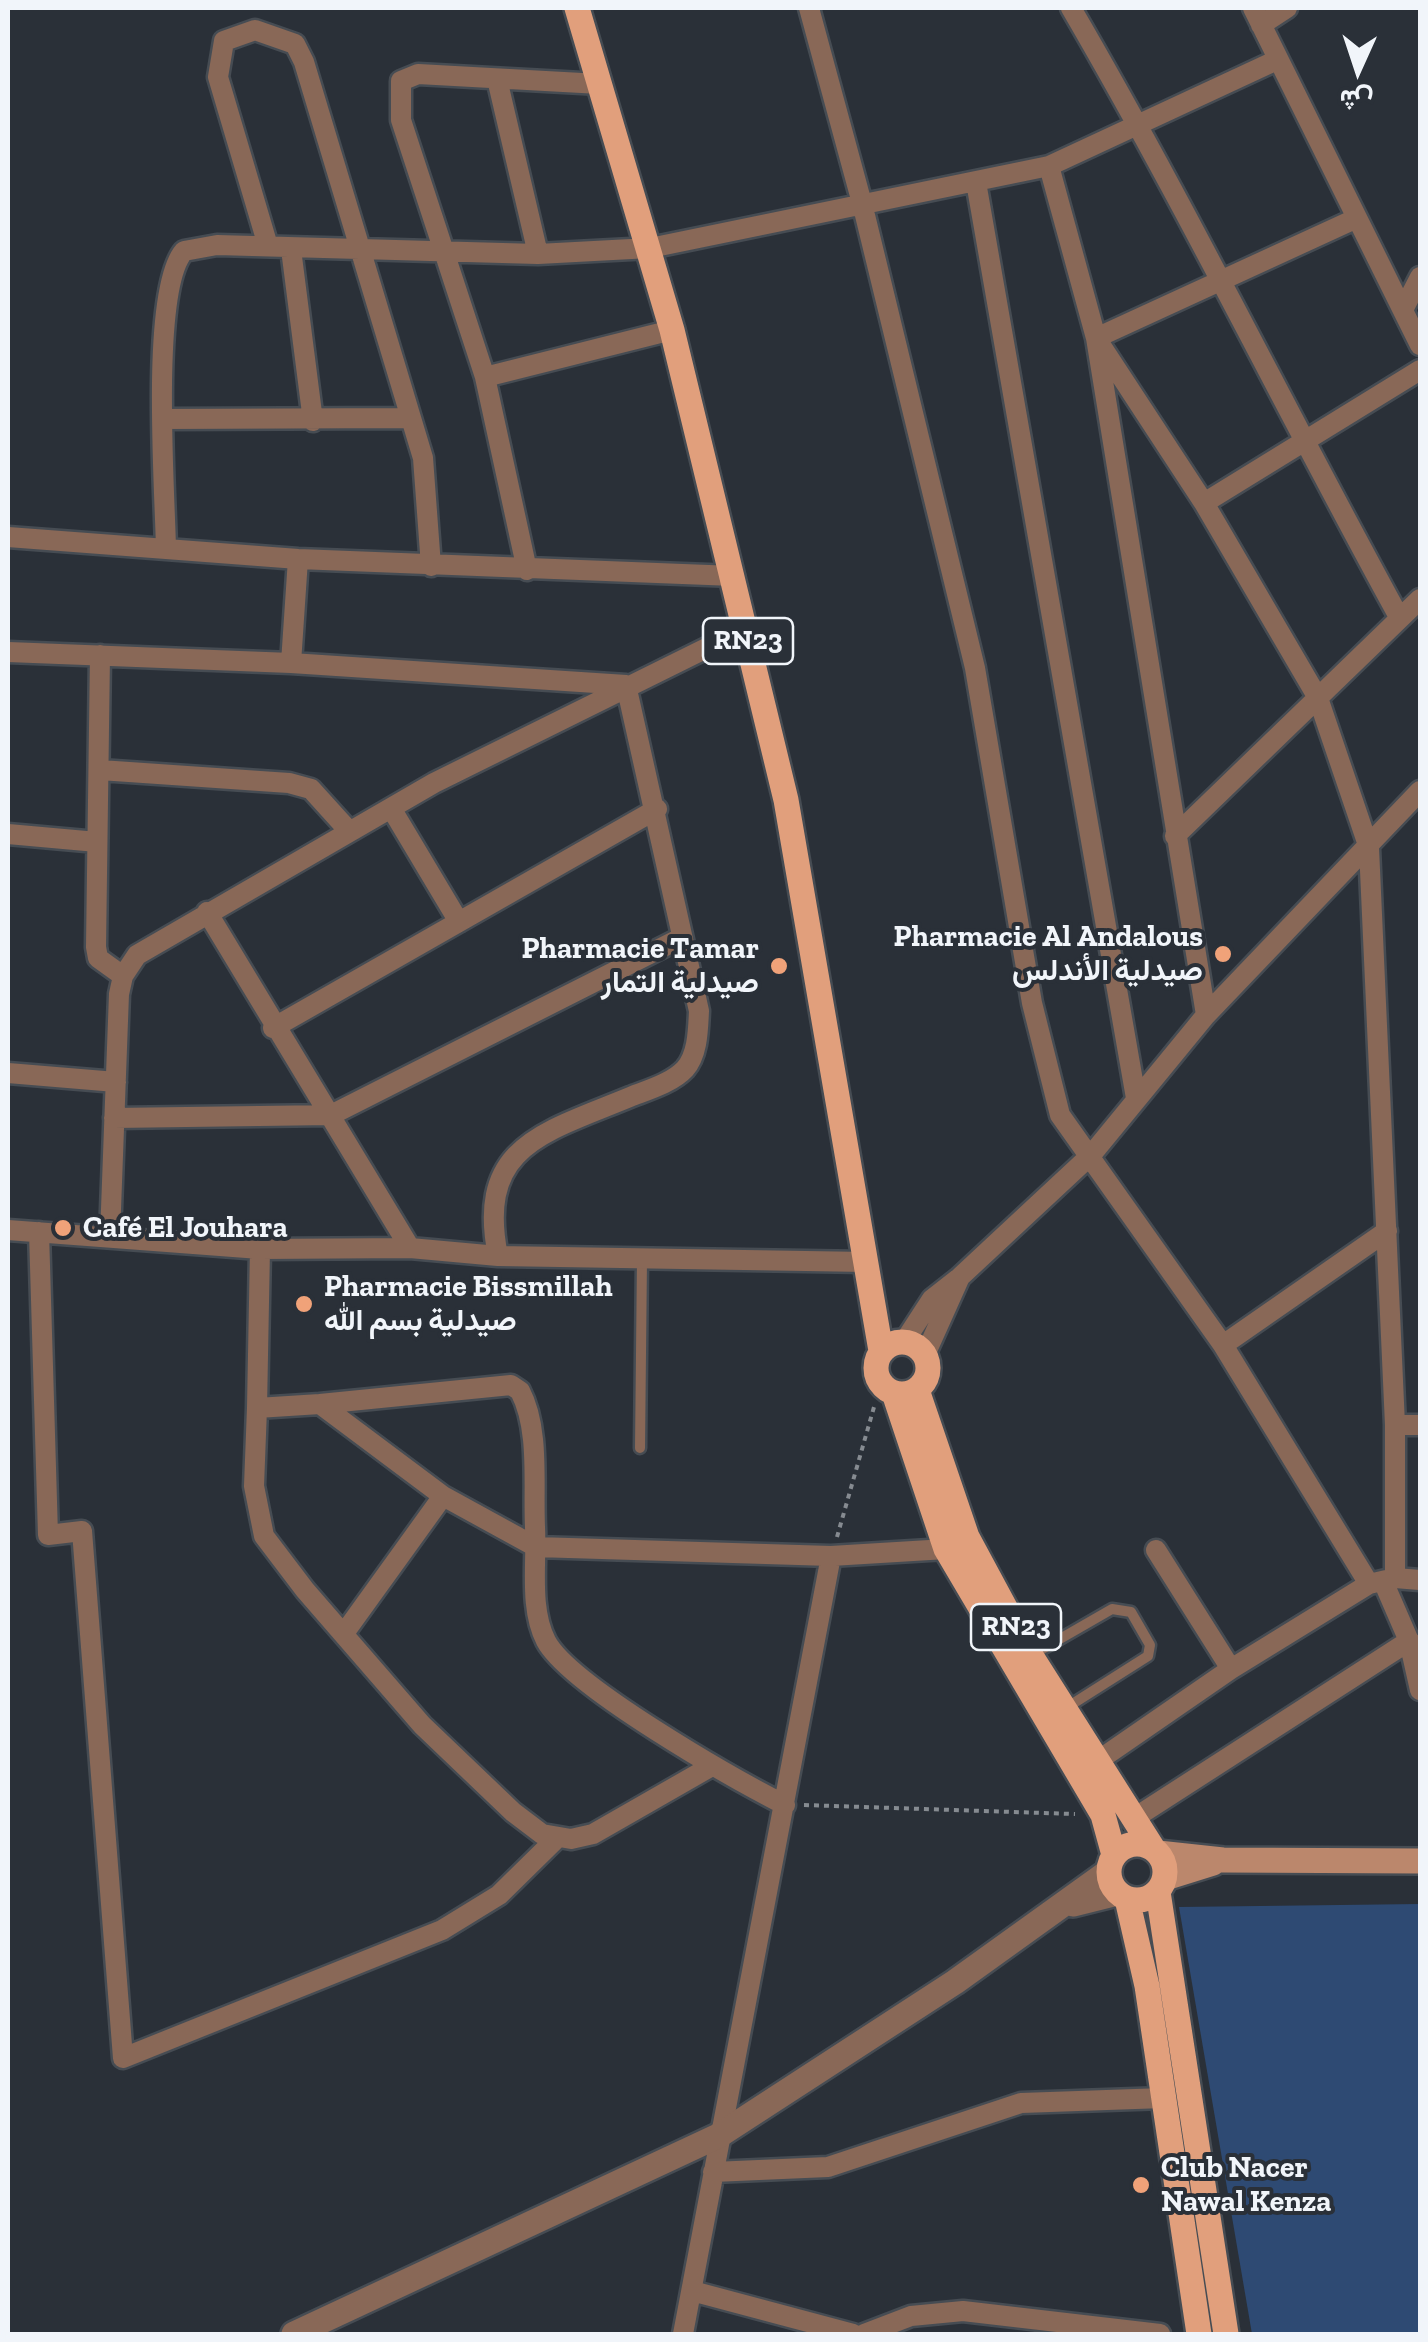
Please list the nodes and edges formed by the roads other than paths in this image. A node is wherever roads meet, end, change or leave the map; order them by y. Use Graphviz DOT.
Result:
graph roads {
  1 [pos="577,8"];
  2 [pos="809,8"];
  3 [pos="1071,8"];
  4 [pos="1287,8"];
  5 [pos="1257,16"];
  6 [pos="1278,60"];
  7 [pos="497,79"];
  8 [pos="600,84"];
  9 [pos="1139,124"];
  10 [pos="1049,166"];
  11 [pos="976,182"];
  12 [pos="864,207"];
  13 [pos="1355,219"];
  14 [pos="268,246"];
  15 [pos="291,248"];
  16 [pos="650,248"];
  17 [pos="445,250"];
  18 [pos="362,252"];
  19 [pos="538,254"];
  20 [pos="1420,276"];
  21 [pos="1220,278"];
  22 [pos="1403,310"];
  23 [pos="672,330"];
  24 [pos="1096,338"];
  25 [pos="1420,344"];
  26 [pos="1420,370"];
  27 [pos="485,377"];
  28 [pos="408,418"];
  29 [pos="163,419"];
  30 [pos="313,421"];
  31 [pos="1304,445"];
  32 [pos="1204,503"];
  33 [pos="8,537"];
  34 [pos="166,549"];
  35 [pos="298,560"];
  36 [pos="431,566"];
  37 [pos="527,570"];
  38 [pos="734,576"];
  39 [pos="1420,599"];
  40 [pos="1399,617"];
  41 [pos="746,629"];
  42 [pos="8,652"];
  43 [pos="100,654"];
  44 [pos="291,663"];
  45 [pos="626,685"];
  46 [pos="1318,698"];
  47 [pos="100,770"];
  48 [pos="1420,791"];
  49 [pos="391,808"];
  50 [pos="657,809"];
  51 [pos="350,831"];
  52 [pos="8,834"];
  53 [pos="1176,836"];
  54 [pos="98,842"];
  55 [pos="1369,848"];
  56 [pos="207,912"];
  57 [pos="459,922"];
  58 [pos="681,938"];
  59 [pos="123,976"];
  60 [pos="1206,1015"];
  61 [pos="273,1028"];
  62 [pos="8,1072"];
  63 [pos="116,1082"];
  64 [pos="1136,1098"];
  65 [pos="331,1114"];
  66 [pos="114,1118"];
  67 [pos="1092,1154"];
  68 [pos="8,1230"];
  69 [pos="1388,1231"];
  70 [pos="39,1232"];
  71 [pos="110,1236"];
  72 [pos="410,1248"];
  73 [pos="260,1249"];
  74 [pos="498,1256"];
  75 [pos="642,1259"];
  76 [pos="870,1274"];
  77 [pos="1223,1345"];
  78 [pos="902,1348"];
  79 [pos="897,1389"];
  80 [pos="320,1404"];
  81 [pos="257,1408"];
  82 [pos="1395,1425"];
  83 [pos="1420,1425"];
  84 [pos="640,1448"];
  85 [pos="444,1496"];
  86 [pos="1398,1502"];
  87 [pos="1420,1502"];
  88 [pos="536,1547"];
  89 [pos="946,1549"];
  90 [pos="1156,1550"];
  91 [pos="831,1556"];
  92 [pos="1420,1580"];
  93 [pos="1383,1581"];
  94 [pos="345,1632"];
  95 [pos="1414,1645"];
  96 [pos="1032,1656"];
  97 [pos="1231,1669"];
  98 [pos="1420,1690"];
  99 [pos="1066,1708"];
  100 [pos="1099,1760"];
  101 [pos="710,1767"];
  102 [pos="784,1805"];
  103 [pos="1136,1817"];
  104 [pos="558,1837"];
  105 [pos="1155,1850"];
  106 [pos="1222,1860"];
  107 [pos="1420,1861"];
  108 [pos="1116,1880"];
  109 [pos="1162,1885"];
  110 [pos="1164,2098"];
  111 [pos="718,2136"];
  112 [pos="713,2172"];
  113 [pos="692,2292"];
  114 [pos="294,2334"];
  115 [pos="683,2334"];
  116 [pos="853,2334"];
  117 [pos="864,2334"];
  118 [pos="1160,2334"];
  119 [pos="1199,2334"];
  120 [pos="1226,2334"];
  1 -- 8 [label="main road, RN23"];
  2 -- 12 [label="street"];
  3 -- 9 [label="street"];
  4 -- 5 [label="street"];
  5 -- 6 [label="street"];
  6 -- 9 [label="street"];
  6 -- 13 [label="street"];
  7 -- 8 [label="street"];
  7 -- 17 [label="street"];
  7 -- 19 [label="street"];
  8 -- 16 [label="main road, RN23"];
  9 -- 10 [label="street"];
  9 -- 21 [label="street"];
  10 -- 11 [label="street"];
  10 -- 24 [label="street"];
  11 -- 12 [label="street"];
  11 -- 64 [label="street"];
  12 -- 16 [label="street"];
  12 -- 67 [label="street"];
  13 -- 21 [label="street"];
  13 -- 22 [label="street"];
  14 -- 15 [label="street"];
  14 -- 18 [label="street"];
  14 -- 29 [label="street"];
  15 -- 18 [label="street"];
  15 -- 30 [label="street"];
  16 -- 19 [label="street"];
  16 -- 23 [label="main road, RN23"];
  17 -- 18 [label="street"];
  17 -- 19 [label="street"];
  17 -- 27 [label="street"];
  18 -- 28 [label="street"];
  20 -- 22 [label="street"];
  21 -- 24 [label="street"];
  21 -- 31 [label="street"];
  22 -- 25 [label="street"];
  23 -- 27 [label="street"];
  23 -- 38 [label="main road, RN23"];
  24 -- 32 [label="street"];
  24 -- 53 [label="street"];
  26 -- 31 [label="street"];
  27 -- 37 [label="street"];
  28 -- 30 [label="street"];
  28 -- 36 [label="street"];
  29 -- 30 [label="street"];
  29 -- 34 [label="street"];
  31 -- 32 [label="street"];
  31 -- 40 [label="street"];
  32 -- 46 [label="street"];
  33 -- 34 [label="street"];
  34 -- 35 [label="street"];
  35 -- 36 [label="street"];
  35 -- 44 [label="street"];
  36 -- 37 [label="street"];
  37 -- 38 [label="street"];
  38 -- 41 [label="main road, RN23"];
  39 -- 40 [label="street"];
  40 -- 46 [label="street"];
  41 -- 45 [label="street"];
  41 -- 76 [label="main road, RN23"];
  42 -- 43 [label="street"];
  43 -- 44 [label="street"];
  43 -- 47 [label="street"];
  44 -- 45 [label="street"];
  45 -- 49 [label="street"];
  45 -- 50 [label="street"];
  46 -- 53 [label="street"];
  46 -- 55 [label="street"];
  47 -- 51 [label="street"];
  47 -- 54 [label="street"];
  48 -- 55 [label="street"];
  49 -- 51 [label="street"];
  49 -- 57 [label="street"];
  50 -- 57 [label="street"];
  50 -- 58 [label="street"];
  51 -- 56 [label="street"];
  52 -- 54 [label="street"];
  53 -- 60 [label="street"];
  54 -- 59 [label="street"];
  55 -- 60 [label="street"];
  55 -- 69 [label="street"];
  56 -- 59 [label="street"];
  56 -- 61 [label="street"];
  57 -- 61 [label="street"];
  58 -- 65 [label="street"];
  58 -- 74 [label="street"];
  59 -- 63 [label="street"];
  60 -- 64 [label="street"];
  61 -- 65 [label="street"];
  62 -- 63 [label="street"];
  63 -- 66 [label="street"];
  64 -- 67 [label="street"];
  65 -- 66 [label="street"];
  65 -- 72 [label="street"];
  66 -- 71 [label="street"];
  67 -- 77 [label="street"];
  67 -- 78 [label="street"];
  68 -- 70 [label="street"];
  69 -- 77 [label="street"];
  69 -- 82 [label="street"];
  70 -- 71 [label="street"];
  70 -- 104 [label="street"];
  71 -- 73 [label="street"];
  72 -- 73 [label="street"];
  72 -- 74 [label="street"];
  73 -- 81 [label="street"];
  74 -- 75 [label="street"];
  75 -- 76 [label="street"];
  75 -- 84 [label="lane"];
  76 -- 78 [label="main road, RN23"];
  77 -- 93 [label="street"];
  78 -- 79 [label="main road, RN23"];
  78 -- 79 [label="main road"];
  79 -- 89 [label="main road, RN23"];
  79 -- 96 [label="main road, RN23"];
  80 -- 81 [label="street"];
  80 -- 85 [label="street"];
  80 -- 88 [label="street"];
  81 -- 94 [label="street"];
  82 -- 83 [label="street"];
  82 -- 86 [label="street"];
  85 -- 88 [label="street"];
  85 -- 94 [label="street"];
  86 -- 87 [label="street"];
  86 -- 93 [label="street"];
  88 -- 91 [label="street"];
  88 -- 101 [label="street"];
  89 -- 91 [label="street"];
  89 -- 108 [label="main road, RN23"];
  90 -- 97 [label="street"];
  91 -- 102 [label="street"];
  92 -- 93 [label="street"];
  93 -- 95 [label="street"];
  93 -- 97 [label="street"];
  94 -- 104 [label="street"];
  95 -- 98 [label="street"];
  95 -- 103 [label="street"];
  96 -- 99 [label="main road, RN23"];
  96 -- 99 [label="lane"];
  97 -- 100 [label="street"];
  99 -- 100 [label="main road, RN23"];
  100 -- 103 [label="main road, RN23"];
  101 -- 102 [label="street"];
  101 -- 104 [label="street"];
  102 -- 111 [label="street"];
  103 -- 105 [label="main road, RN23"];
  105 -- 106 [label="main road"];
  105 -- 108 [label="main road"];
  105 -- 109 [label="main road, RN23"];
  106 -- 107 [label="main road"];
  106 -- 109 [label="main road"];
  108 -- 109 [label="main road"];
  108 -- 110 [label="main road, RN23"];
  108 -- 111 [label="street"];
  109 -- 120 [label="main road, RN23"];
  110 -- 112 [label="street"];
  110 -- 119 [label="main road, RN23"];
  111 -- 112 [label="street"];
  111 -- 114 [label="street"];
  112 -- 113 [label="street"];
  113 -- 115 [label="street"];
  113 -- 116 [label="street"];
  117 -- 118 [label="street"];
}
